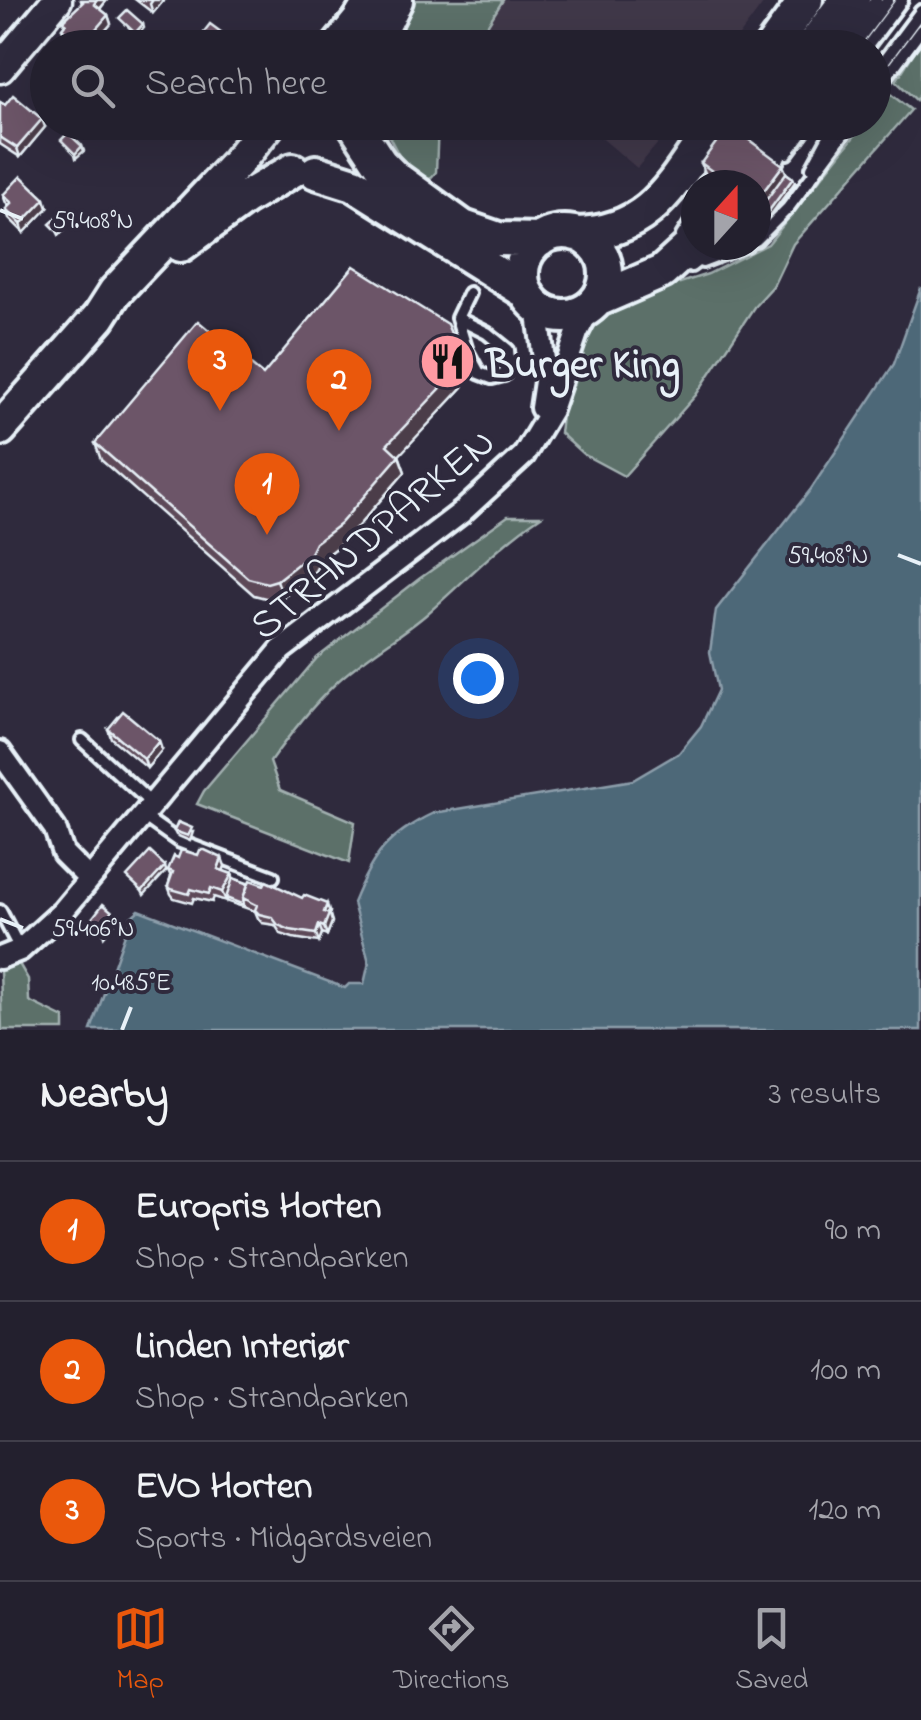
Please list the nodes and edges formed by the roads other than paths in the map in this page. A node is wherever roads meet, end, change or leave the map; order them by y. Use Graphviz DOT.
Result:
graph roads {
  1 [pos="57,0"];
  2 [pos="372,0"];
  3 [pos="396,0"];
  4 [pos="806,0"];
  5 [pos="833,0"];
  6 [pos="841,0"];
  7 [pos="854,0"];
  8 [pos="864,0"];
  9 [pos="876,0"];
  10 [pos="888,0"];
  11 [pos="902,0"];
  12 [pos="921,11"];
  13 [pos="32,30"];
  14 [pos="352,30"];
  15 [pos="381,30"];
  16 [pos="784,30"];
  17 [pos="810,30"];
  18 [pos="818,30"];
  19 [pos="832,30"];
  20 [pos="842,30"];
  21 [pos="854,30"];
  22 [pos="866,30"];
  23 [pos="880,30"];
  24 [pos="921,30"];
  25 [pos="30,32"];
  26 [pos="891,51"];
  27 [pos="0,68"];
  28 [pos="891,71"];
  29 [pos="255,140"];
  30 [pos="269,140"];
  31 [pos="350,140"];
  32 [pos="366,140"];
  33 [pos="703,140"];
  34 [pos="833,140"];
  35 [pos="304,171"];
  36 [pos="771,228"];
  37 [pos="576,234"];
  38 [pos="681,237"];
  39 [pos="540,240"];
  40 [pos="681,259"];
  41 [pos="683,260"];
  42 [pos="469,293"];
  43 [pos="532,299"];
  44 [pos="594,303"];
  45 [pos="99,317"];
  46 [pos="457,318"];
  47 [pos="0,430"];
  48 [pos="530,443"];
  49 [pos="82,740"];
  50 [pos="0,752"];
  51 [pos="148,810"];
  52 [pos="273,877"];
  53 [pos="88,878"];
  54 [pos="0,912"];
  55 [pos="10,954"];
  1 -- 13 [label="main road"];
  2 -- 14 [label="main road"];
  3 -- 15 [label="main road"];
  4 -- 16 [label="main road"];
  5 -- 17 [label="lane"];
  6 -- 18 [label="lane"];
  7 -- 19 [label="main road"];
  8 -- 20 [label="lane"];
  9 -- 21 [label="lane"];
  10 -- 22 [label="lane"];
  11 -- 23 [label="lane"];
  12 -- 26 [label="lane"];
  24 -- 28 [label="lane"];
  25 -- 27 [label="main road"];
  29 -- 45 [label="main road"];
  30 -- 35 [label="main road"];
  31 -- 35 [label="main road"];
  32 -- 39 [label="main road"];
  33 -- 37 [label="main road"];
  34 -- 36 [label="lane"];
  35 -- 43 [label="main road"];
  35 -- 45 [label="main road"];
  37 -- 39 [label="main road"];
  37 -- 44 [label="main road"];
  38 -- 40 [label="lane"];
  39 -- 43 [label="main road"];
  41 -- 44 [label="main road"];
  42 -- 46 [label="lane"];
  43 -- 44 [label="main road"];
  43 -- 48 [label="street, STRANDPARKEN"];
  44 -- 48 [label="street, STRANDPARKEN"];
  45 -- 47 [label="main road"];
  46 -- 46 [label="lane"];
  48 -- 51 [label="street, STRANDPARKEN"];
  49 -- 51 [label="lane"];
  50 -- 53 [label="street"];
  51 -- 52 [label="lane"];
  51 -- 53 [label="street, STRANDPARKEN"];
  53 -- 55 [label="street, STRANDPARKEN"];
  54 -- 55 [label="lane, STRANDPARKEN"];
}
